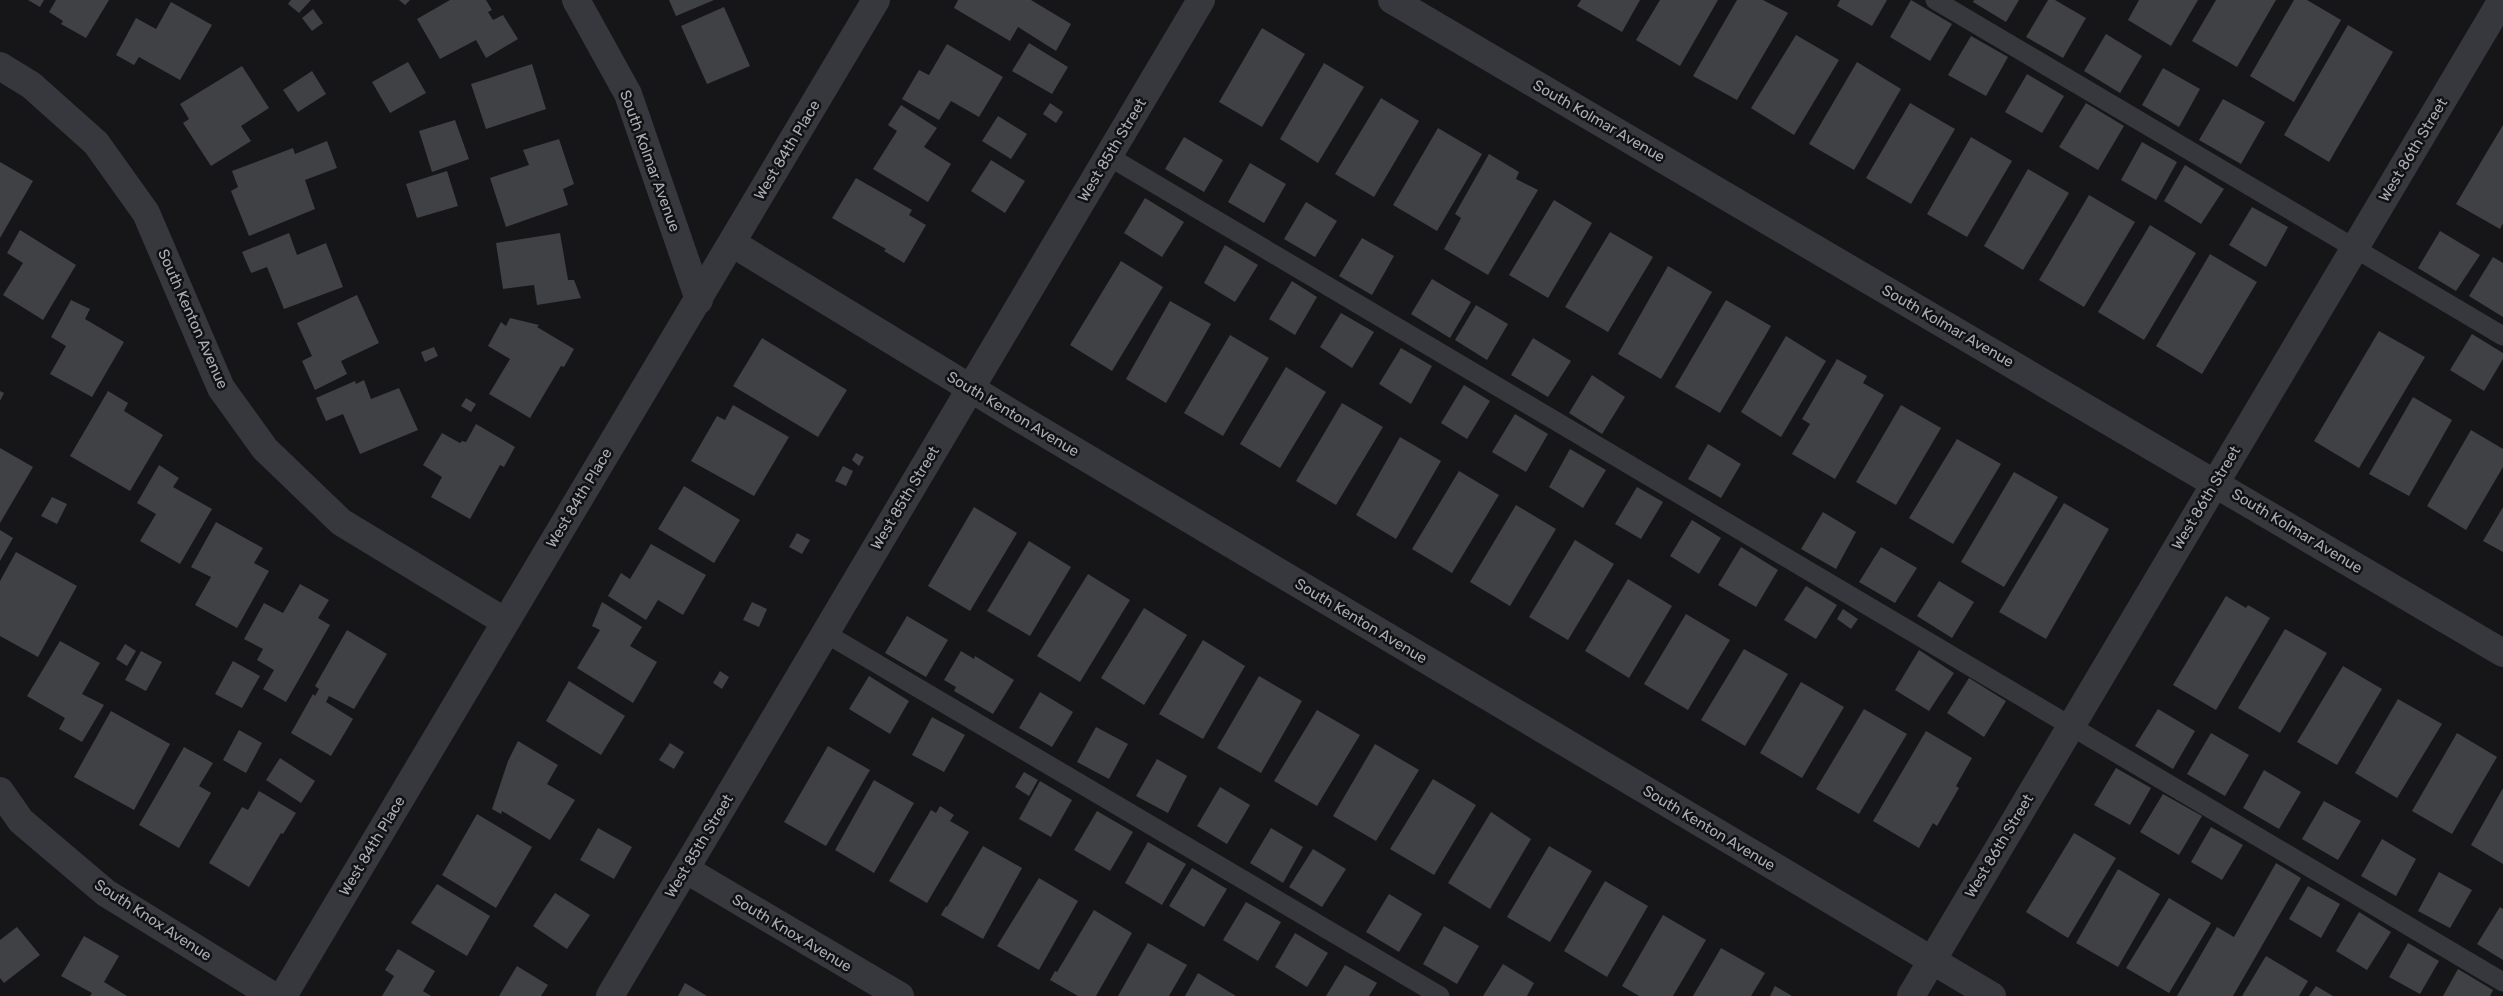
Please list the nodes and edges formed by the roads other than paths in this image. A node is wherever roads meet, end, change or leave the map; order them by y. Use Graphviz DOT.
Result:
graph roads {
  1 [pos="576,0"];
  2 [pos="876,0"];
  3 [pos="1201,0"];
  4 [pos="1392,0"];
  5 [pos="1935,0"];
  6 [pos="2496,5"];
  7 [pos="0,66"];
  8 [pos="1108,156"];
  9 [pos="732,244"];
  10 [pos="2354,248"];
  11 [pos="699,300"];
  12 [pos="2503,336"];
  13 [pos="970,389"];
  14 [pos="2215,483"];
  15 [pos="504,621"];
  16 [pos="825,633"];
  17 [pos="2503,653"];
  18 [pos="2071,726"];
  19 [pos="0,791"];
  20 [pos="685,869"];
  21 [pos="1932,960"];
  22 [pos="2503,982"];
  23 [pos="273,996"];
  24 [pos="283,996"];
  25 [pos="610,996"];
  26 [pos="900,996"];
  27 [pos="1440,996"];
  28 [pos="1911,996"];
  29 [pos="1992,996"];
  1 -- 11 [label="street, South Kolmar Avenue"];
  2 -- 9 [label="street, West 84th Place"];
  3 -- 8 [label="street, West 85th Street"];
  4 -- 14 [label="street, South Kolmar Avenue"];
  5 -- 10 [label="lane"];
  6 -- 10 [label="street, West 86th Street"];
  7 -- 15 [label="street, South Kenton Avenue"];
  8 -- 13 [label="street, West 85th Street"];
  8 -- 18 [label="lane"];
  9 -- 11 [label="street, West 84th Place"];
  9 -- 13 [label="street, South Kenton Avenue"];
  10 -- 12 [label="lane"];
  10 -- 14 [label="street, West 86th Street"];
  11 -- 15 [label="street, West 84th Place"];
  13 -- 16 [label="street, West 85th Street"];
  13 -- 21 [label="street, South Kenton Avenue"];
  14 -- 17 [label="street, South Kolmar Avenue"];
  14 -- 18 [label="street, West 86th Street"];
  15 -- 24 [label="street, West 84th Place"];
  16 -- 20 [label="street, West 85th Street"];
  16 -- 27 [label="lane"];
  18 -- 21 [label="street, West 86th Street"];
  18 -- 22 [label="lane"];
  19 -- 23 [label="street, South Knox Avenue"];
  20 -- 25 [label="street, West 85th Street"];
  20 -- 26 [label="street, South Knox Avenue"];
  21 -- 28 [label="street, West 86th Street"];
  21 -- 29 [label="street, South Kenton Avenue"];
}
